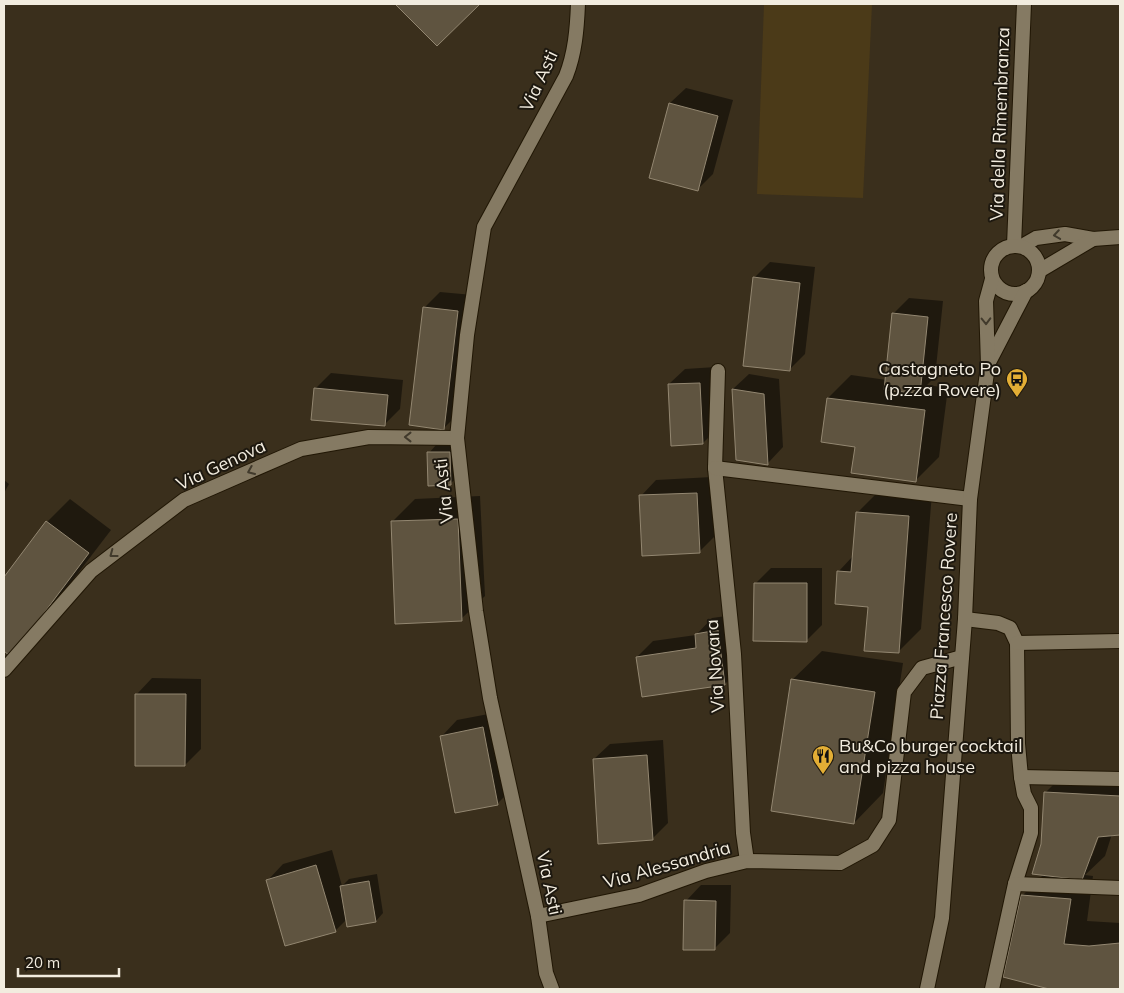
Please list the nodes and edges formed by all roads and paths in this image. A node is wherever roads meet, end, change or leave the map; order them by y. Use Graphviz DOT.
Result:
graph roads {
  1 [pos="578,4"];
  2 [pos="1024,4"];
  3 [pos="1120,237"];
  4 [pos="1094,239"];
  5 [pos="1018,246"];
  6 [pos="1039,271"];
  7 [pos="992,279"];
  8 [pos="1026,291"];
  9 [pos="988,365"];
  10 [pos="718,371"];
  11 [pos="457,438"];
  12 [pos="715,468"];
  13 [pos="970,499"];
  14 [pos="965,619"];
  15 [pos="1120,641"];
  16 [pos="1017,643"];
  17 [pos="962,657"];
  18 [pos="4,670"];
  19 [pos="1021,776"];
  20 [pos="1120,779"];
  21 [pos="747,861"];
  22 [pos="1015,884"];
  23 [pos="1120,888"];
  24 [pos="538,916"];
  25 [pos="552,989"];
  26 [pos="928,989"];
  27 [pos="994,989"];
  1 -- 11 [label="street, Via Asti"];
  2 -- 5 [label="street, Via della Rimembranza"];
  3 -- 4 [label="street"];
  4 -- 5 [label="street, one-way"];
  4 -- 6 [label="street"];
  5 -- 6 [label="street"];
  5 -- 7 [label="street"];
  6 -- 8 [label="street"];
  7 -- 8 [label="street"];
  7 -- 9 [label="street, Piazza Francesco Rovere, one-way"];
  8 -- 9 [label="street, Piazza Francesco Rovere"];
  9 -- 13 [label="street, Piazza Francesco Rovere"];
  10 -- 12 [label="street, Via Novara"];
  11 -- 18 [label="street, Via Genova, one-way"];
  11 -- 24 [label="street, Via Asti"];
  12 -- 13 [label="street"];
  12 -- 21 [label="street, Via Novara"];
  13 -- 14 [label="street, Piazza Francesco Rovere"];
  14 -- 16 [label="street"];
  14 -- 17 [label="street, Piazza Francesco Rovere"];
  15 -- 16 [label="street"];
  16 -- 19 [label="street"];
  17 -- 21 [label="street, Via Alessandria"];
  17 -- 26 [label="street, Piazza Francesco Rovere"];
  19 -- 20 [label="street"];
  19 -- 22 [label="street"];
  21 -- 24 [label="street, Via Alessandria"];
  22 -- 23 [label="street"];
  22 -- 27 [label="street"];
  24 -- 25 [label="street, Via Asti"];
}
